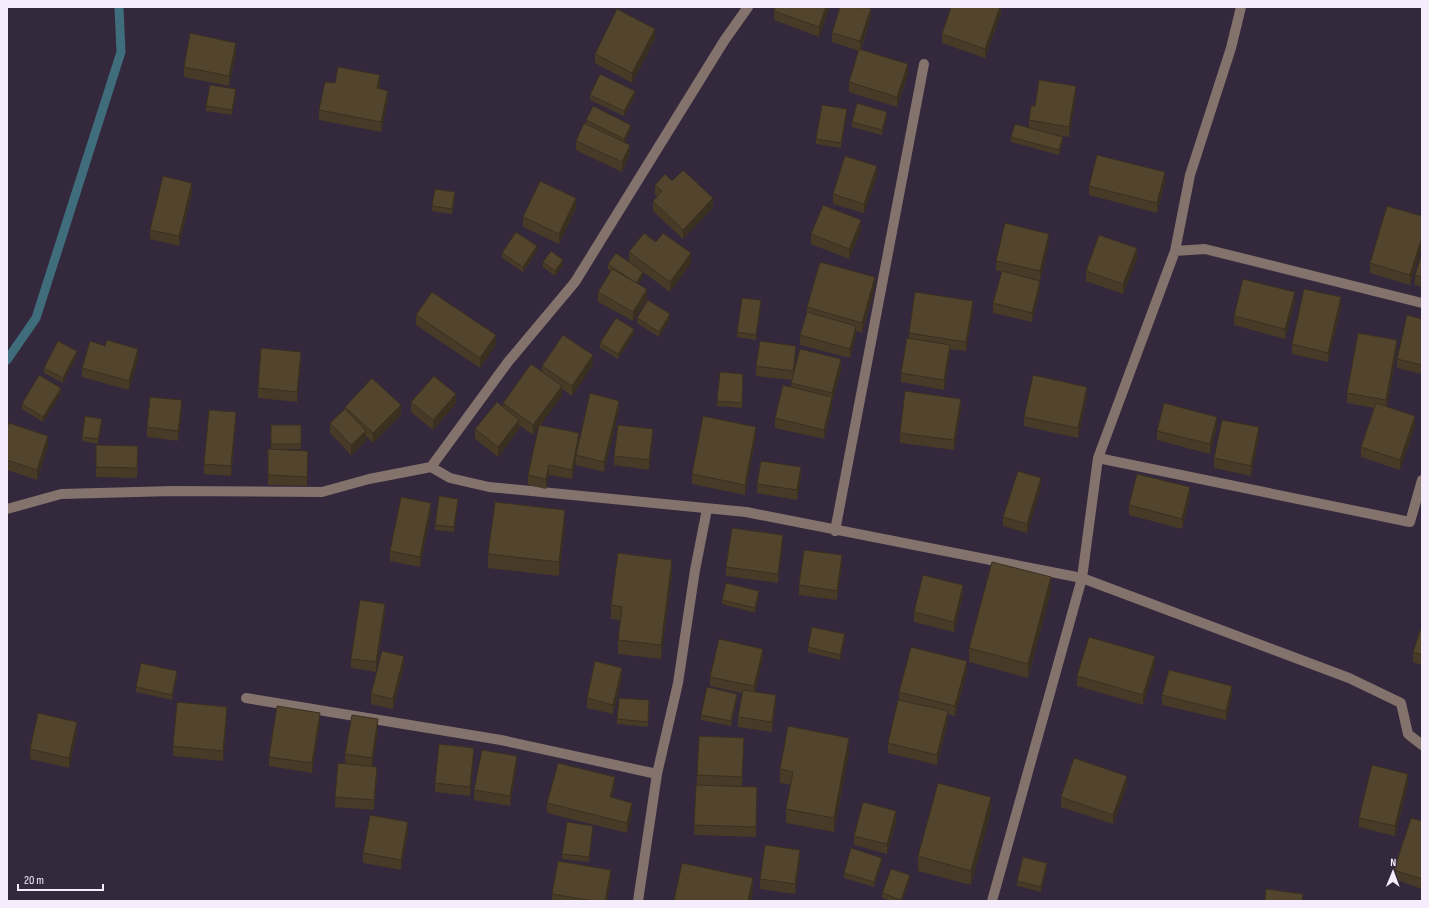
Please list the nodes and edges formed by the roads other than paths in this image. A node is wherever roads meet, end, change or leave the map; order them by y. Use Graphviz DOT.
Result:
graph roads {
  1 [pos="748,7"];
  2 [pos="1241,7"];
  3 [pos="924,64"];
  4 [pos="1175,251"];
  5 [pos="1422,303"];
  6 [pos="1098,458"];
  7 [pos="431,467"];
  8 [pos="1422,480"];
  9 [pos="706,508"];
  10 [pos="7,509"];
  11 [pos="835,531"];
  12 [pos="1082,578"];
  13 [pos="246,698"];
  14 [pos="1422,745"];
  15 [pos="657,774"];
  16 [pos="638,901"];
  17 [pos="992,901"];
  1 -- 7 [label="street"];
  2 -- 4 [label="street"];
  3 -- 11 [label="street"];
  4 -- 5 [label="street"];
  4 -- 6 [label="street"];
  6 -- 8 [label="street"];
  6 -- 12 [label="street"];
  7 -- 9 [label="street"];
  7 -- 10 [label="street"];
  9 -- 11 [label="street"];
  9 -- 15 [label="street"];
  11 -- 12 [label="street"];
  12 -- 14 [label="street"];
  12 -- 17 [label="street"];
  13 -- 15 [label="street"];
  15 -- 16 [label="street"];
}
